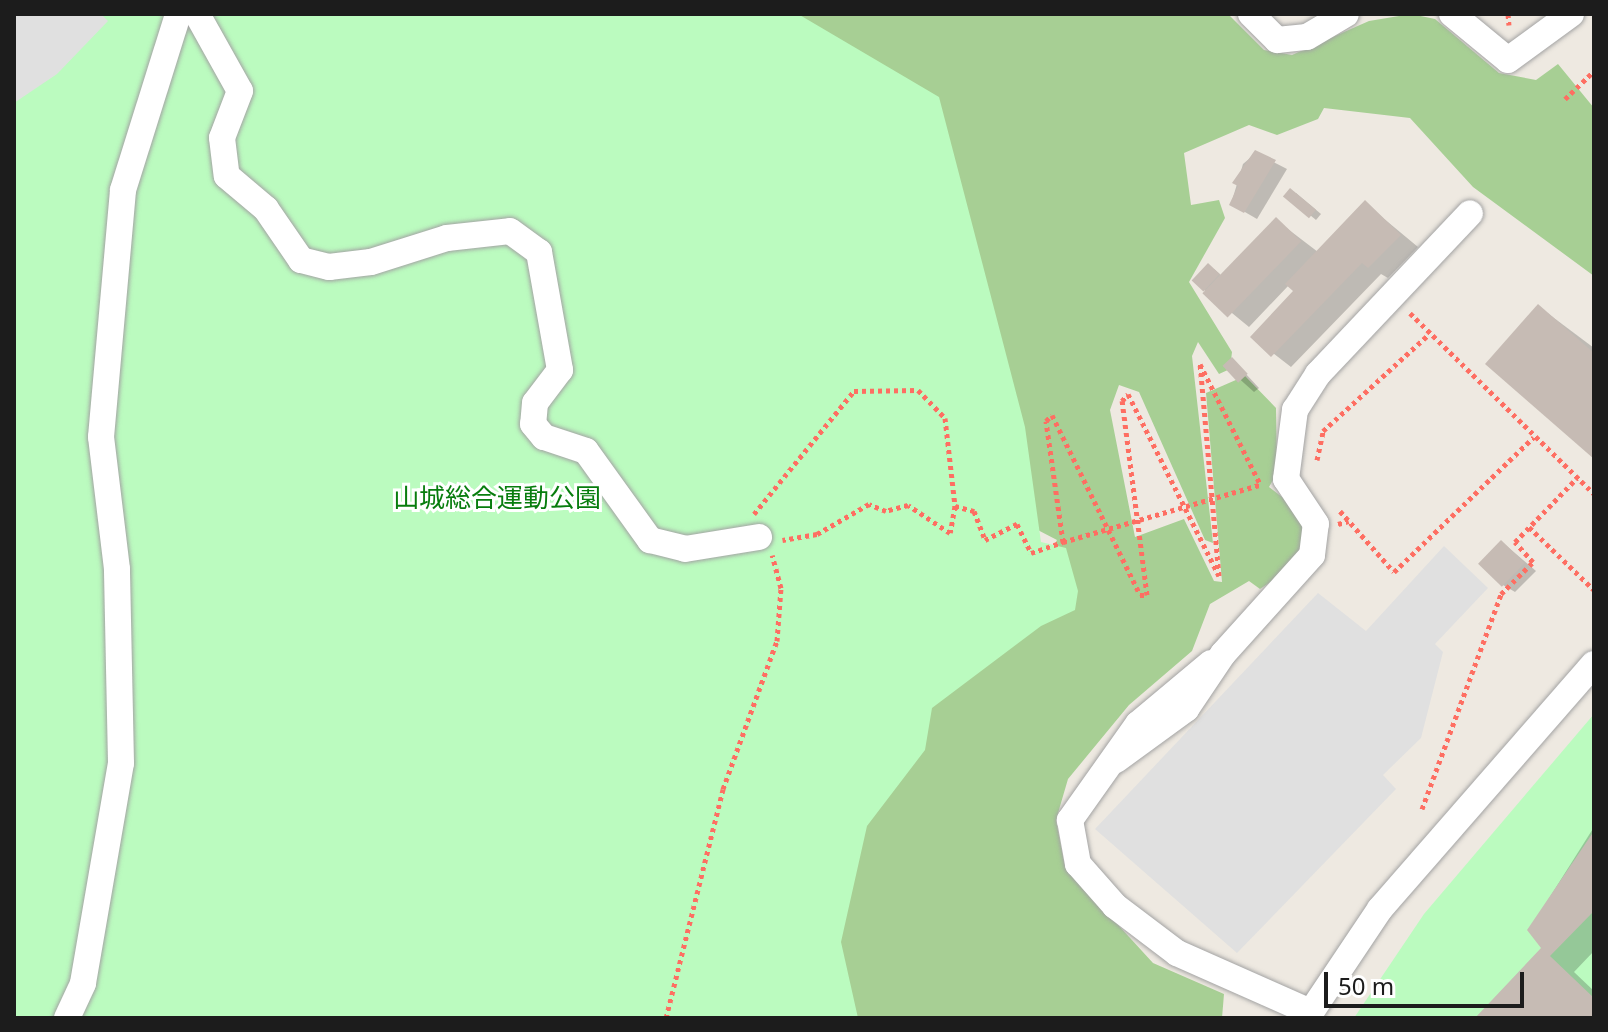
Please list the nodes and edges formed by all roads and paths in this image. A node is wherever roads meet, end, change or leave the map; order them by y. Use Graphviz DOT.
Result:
graph roads {
  1 [pos="178,14"];
  2 [pos="197,14"];
  3 [pos="1251,14"];
  4 [pos="1346,14"];
  5 [pos="1452,14"];
  6 [pos="1571,14"];
  7 [pos="1594,71"];
  8 [pos="1565,99"];
  9 [pos="1470,213"];
  10 [pos="1392,296"];
  11 [pos="1427,336"];
  12 [pos="1534,437"];
  13 [pos="1316,468"];
  14 [pos="1577,478"];
  15 [pos="1270,481"];
  16 [pos="1260,484"];
  17 [pos="1594,494"];
  18 [pos="1265,495"];
  19 [pos="1214,497"];
  20 [pos="1331,501"];
  21 [pos="955,506"];
  22 [pos="1183,506"];
  23 [pos="1137,520"];
  24 [pos="1529,527"];
  25 [pos="1107,529"];
  26 [pos="759,537"];
  27 [pos="1063,542"];
  28 [pos="1594,590"];
  29 [pos="1594,664"];
  30 [pos="1422,809"];
  31 [pos="1308,1015"];
  32 [pos="67,1018"];
  33 [pos="666,1018"];
  1 -- 32 [label="street"];
  2 -- 26 [label="street"];
  3 -- 4 [label="street"];
  5 -- 6 [label="street"];
  7 -- 8 [label="path"];
  9 -- 10 [label="street"];
  10 -- 11 [label="path"];
  10 -- 31 [label="street"];
  11 -- 12 [label="path"];
  11 -- 13 [label="path"];
  12 -- 14 [label="path"];
  12 -- 20 [label="path"];
  14 -- 17 [label="path"];
  14 -- 24 [label="path"];
  15 -- 16 [label="path"];
  16 -- 18 [label="path"];
  16 -- 19 [label="path"];
  16 -- 19 [label="path"];
  19 -- 22 [label="path"];
  19 -- 22 [label="path"];
  21 -- 26 [label="path"];
  21 -- 27 [label="path"];
  21 -- 33 [label="path"];
  22 -- 23 [label="path"];
  22 -- 23 [label="path"];
  23 -- 25 [label="path"];
  23 -- 25 [label="path"];
  24 -- 28 [label="path"];
  24 -- 30 [label="path"];
  25 -- 27 [label="path"];
  25 -- 27 [label="path"];
  29 -- 31 [label="street"];
}
